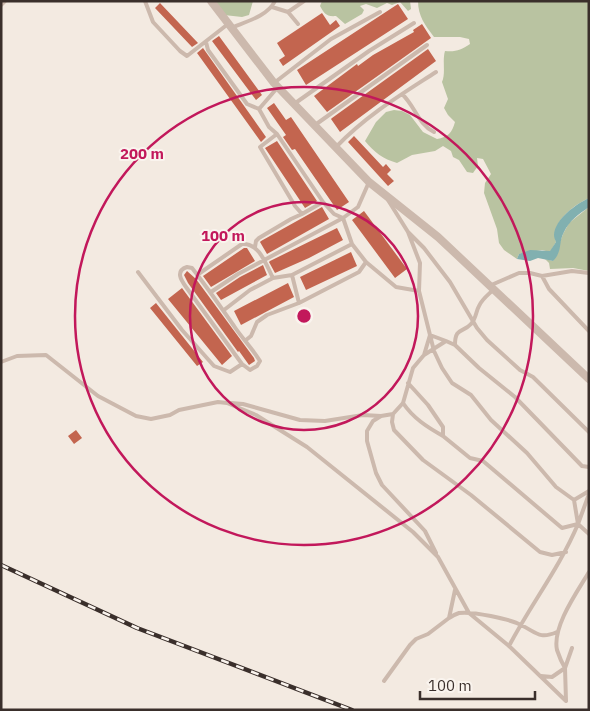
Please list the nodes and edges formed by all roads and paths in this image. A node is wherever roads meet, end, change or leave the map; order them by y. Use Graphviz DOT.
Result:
graph roads {
  1 [pos="5,1"];
  2 [pos="145,1"];
  3 [pos="211,1"];
  4 [pos="275,1"];
  5 [pos="304,1"];
  6 [pos="1,5"];
  7 [pos="272,7"];
  8 [pos="288,12"];
  9 [pos="380,12"];
  10 [pos="414,23"];
  11 [pos="298,24"];
  12 [pos="229,26"];
  13 [pos="206,42"];
  14 [pos="427,45"];
  15 [pos="436,72"];
  16 [pos="276,85"];
  17 [pos="402,94"];
  18 [pos="294,104"];
  19 [pos="259,110"];
  20 [pos="314,125"];
  21 [pos="434,132"];
  22 [pos="277,134"];
  23 [pos="336,147"];
  24 [pos="369,182"];
  25 [pos="387,198"];
  26 [pos="323,202"];
  27 [pos="302,214"];
  28 [pos="343,218"];
  29 [pos="408,232"];
  30 [pos="352,244"];
  31 [pos="255,247"];
  32 [pos="264,260"];
  33 [pos="366,262"];
  34 [pos="138,272"];
  35 [pos="589,273"];
  36 [pos="198,275"];
  37 [pos="292,275"];
  38 [pos="542,276"];
  39 [pos="272,278"];
  40 [pos="490,288"];
  41 [pos="419,291"];
  42 [pos="211,292"];
  43 [pos="299,303"];
  44 [pos="224,310"];
  45 [pos="474,320"];
  46 [pos="589,331"];
  47 [pos="430,335"];
  48 [pos="246,340"];
  49 [pos="446,341"];
  50 [pos="455,344"];
  51 [pos="434,350"];
  52 [pos="424,355"];
  53 [pos="1,362"];
  54 [pos="242,364"];
  55 [pos="589,379"];
  56 [pos="408,383"];
  57 [pos="227,403"];
  58 [pos="403,403"];
  59 [pos="393,414"];
  60 [pos="381,416"];
  61 [pos="589,432"];
  62 [pos="442,436"];
  63 [pos="589,467"];
  64 [pos="589,493"];
  65 [pos="574,500"];
  66 [pos="578,524"];
  67 [pos="589,534"];
  68 [pos="566,552"];
  69 [pos="438,557"];
  70 [pos="589,572"];
  71 [pos="456,590"];
  72 [pos="469,613"];
  73 [pos="449,618"];
  74 [pos="520,624"];
  75 [pos="557,632"];
  76 [pos="509,646"];
  77 [pos="572,648"];
  78 [pos="565,668"];
  79 [pos="540,676"];
  80 [pos="384,682"];
  1 -- 6 [label="lane"];
  2 -- 13 [label="lane"];
  3 -- 12 [label="street"];
  4 -- 7 [label="lane"];
  5 -- 8 [label="lane"];
  7 -- 8 [label="lane"];
  7 -- 12 [label="lane"];
  8 -- 11 [label="lane"];
  9 -- 16 [label="lane"];
  10 -- 18 [label="lane"];
  12 -- 13 [label="lane"];
  12 -- 16 [label="street"];
  13 -- 19 [label="lane"];
  14 -- 20 [label="lane"];
  15 -- 17 [label="lane"];
  16 -- 18 [label="street"];
  16 -- 19 [label="lane"];
  17 -- 21 [label="lane"];
  17 -- 23 [label="lane"];
  18 -- 20 [label="street"];
  19 -- 22 [label="lane"];
  20 -- 23 [label="street"];
  22 -- 26 [label="lane"];
  22 -- 27 [label="lane"];
  23 -- 24 [label="street"];
  24 -- 25 [label="street"];
  24 -- 28 [label="lane"];
  25 -- 29 [label="lane"];
  25 -- 40 [label="street"];
  26 -- 27 [label="lane"];
  26 -- 28 [label="lane"];
  27 -- 31 [label="lane"];
  28 -- 30 [label="lane"];
  28 -- 32 [label="lane"];
  29 -- 41 [label="lane"];
  29 -- 45 [label="lane"];
  30 -- 33 [label="lane"];
  30 -- 37 [label="lane"];
  31 -- 32 [label="lane"];
  31 -- 36 [label="lane"];
  32 -- 39 [label="lane"];
  32 -- 42 [label="lane"];
  33 -- 41 [label="lane"];
  33 -- 43 [label="lane"];
  34 -- 54 [label="lane"];
  35 -- 38 [label="lane"];
  36 -- 42 [label="lane"];
  36 -- 54 [label="lane"];
  37 -- 39 [label="lane"];
  37 -- 43 [label="lane"];
  38 -- 40 [label="lane"];
  38 -- 46 [label="lane"];
  39 -- 44 [label="lane"];
  40 -- 45 [label="lane"];
  40 -- 55 [label="street"];
  41 -- 47 [label="lane"];
  42 -- 44 [label="lane"];
  43 -- 48 [label="lane"];
  44 -- 48 [label="lane"];
  45 -- 50 [label="lane"];
  45 -- 61 [label="lane"];
  47 -- 49 [label="lane"];
  47 -- 51 [label="lane"];
  47 -- 52 [label="lane"];
  48 -- 54 [label="lane"];
  49 -- 50 [label="lane"];
  49 -- 51 [label="lane"];
  50 -- 63 [label="lane"];
  51 -- 52 [label="lane"];
  51 -- 65 [label="lane"];
  52 -- 56 [label="lane"];
  53 -- 57 [label="lane"];
  56 -- 58 [label="lane"];
  56 -- 62 [label="lane"];
  57 -- 60 [label="lane"];
  57 -- 69 [label="lane"];
  58 -- 59 [label="lane"];
  58 -- 62 [label="lane"];
  59 -- 60 [label="lane"];
  59 -- 68 [label="lane"];
  60 -- 69 [label="lane"];
  62 -- 66 [label="lane"];
  64 -- 65 [label="lane"];
  64 -- 66 [label="lane"];
  65 -- 66 [label="lane"];
  66 -- 67 [label="lane"];
  66 -- 68 [label="lane"];
  68 -- 74 [label="lane"];
  69 -- 71 [label="lane"];
  70 -- 75 [label="lane"];
  71 -- 72 [label="lane"];
  71 -- 73 [label="lane"];
  72 -- 73 [label="lane"];
  72 -- 74 [label="lane"];
  72 -- 76 [label="lane"];
  73 -- 80 [label="lane"];
  74 -- 75 [label="lane"];
  74 -- 76 [label="lane"];
  75 -- 78 [label="lane"];
  76 -- 79 [label="lane"];
  77 -- 78 [label="lane"];
  78 -- 79 [label="lane"];
  78 -- 79 [label="lane"];
}
